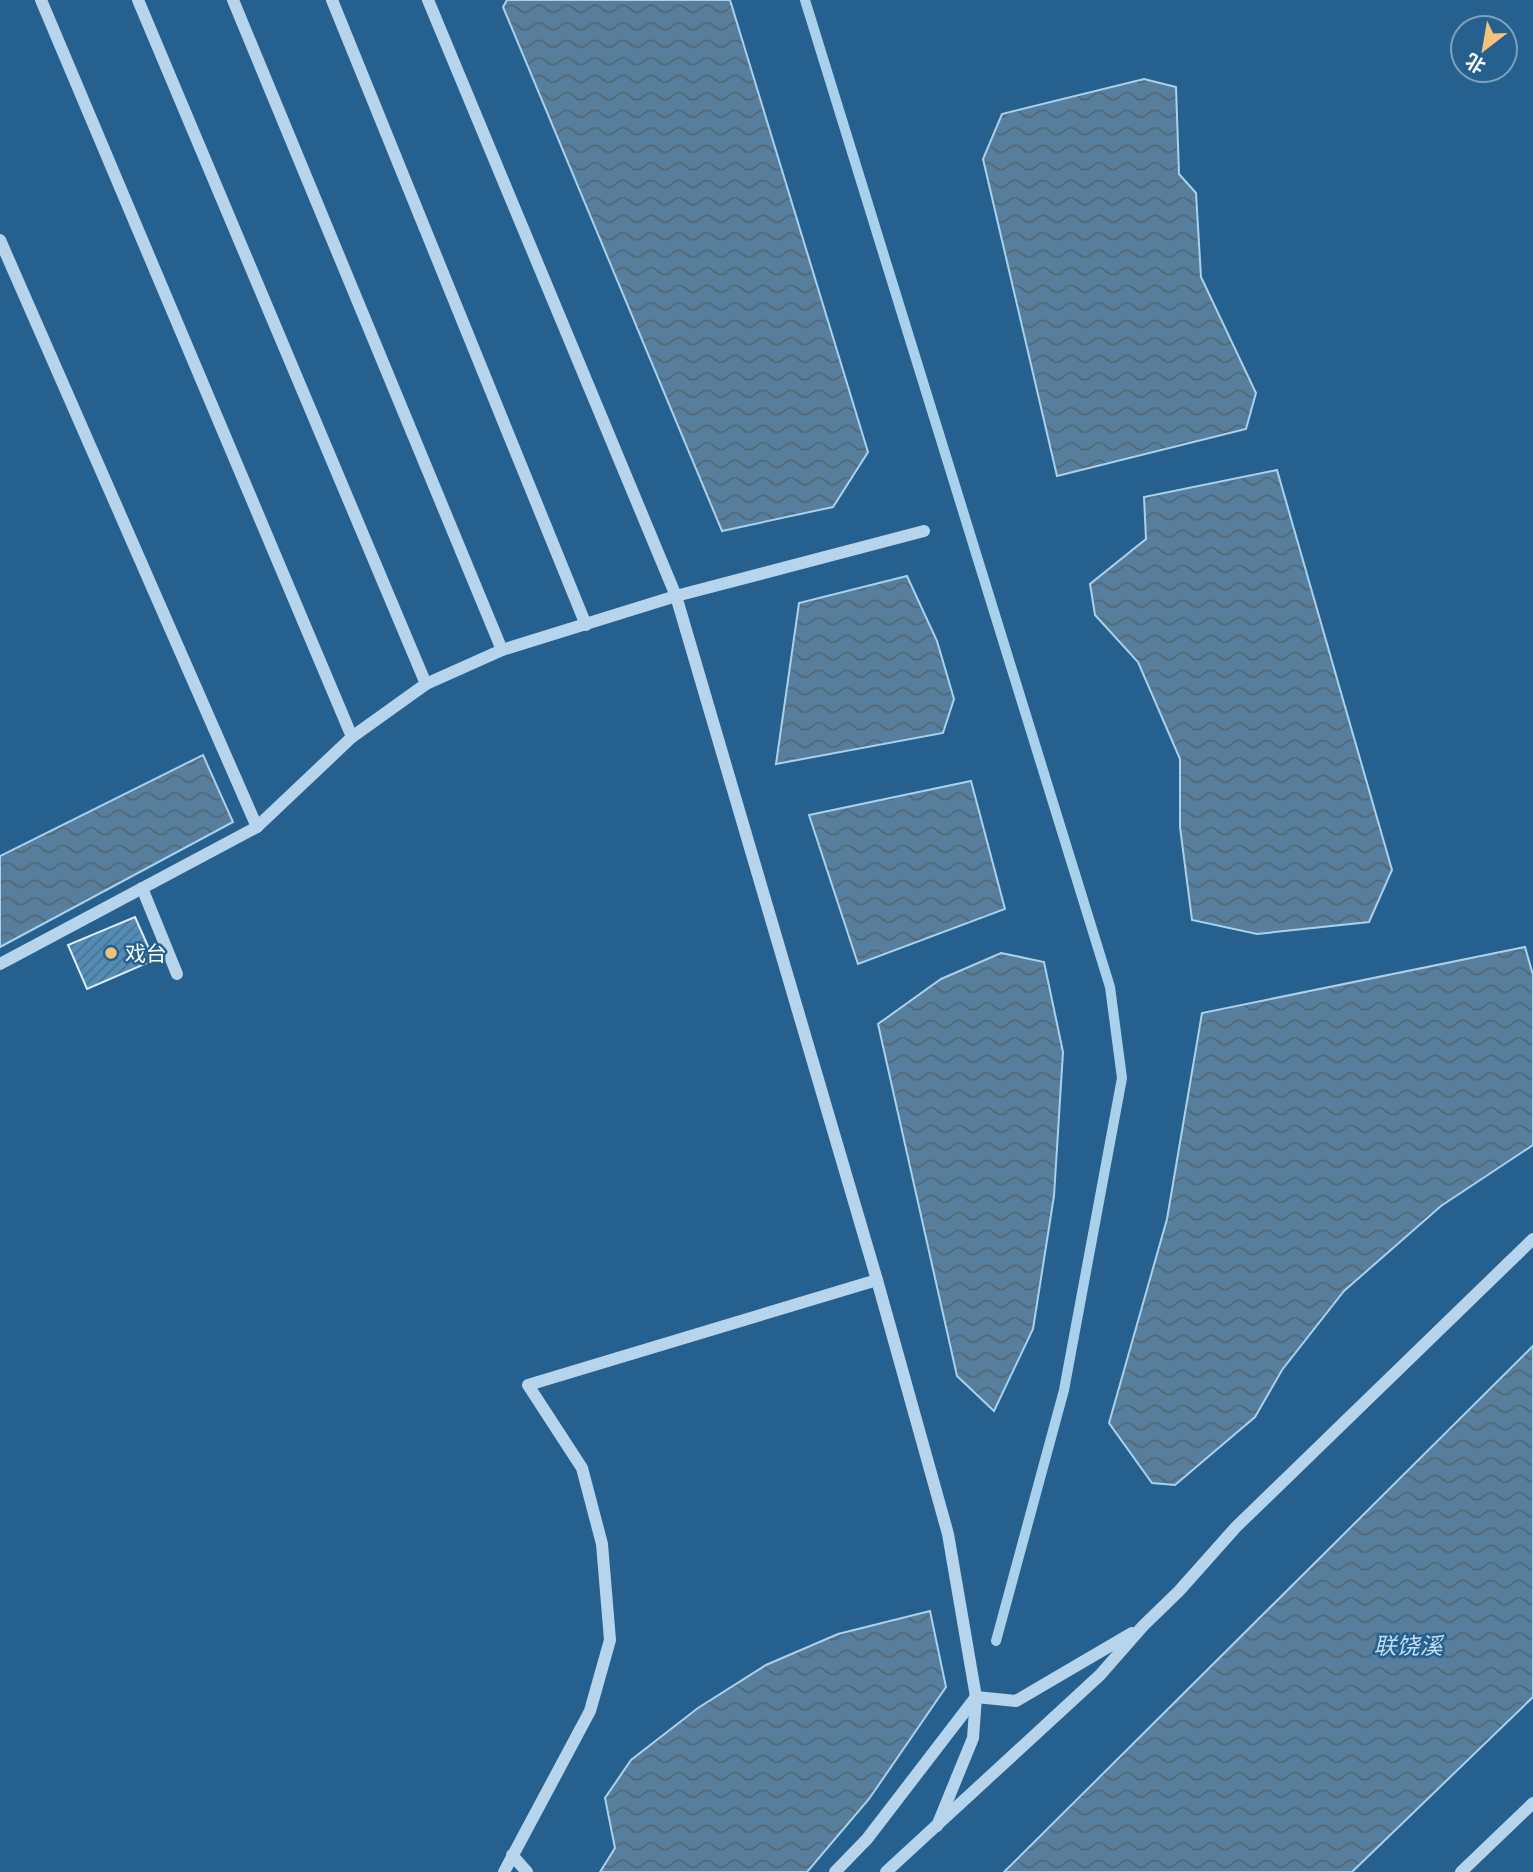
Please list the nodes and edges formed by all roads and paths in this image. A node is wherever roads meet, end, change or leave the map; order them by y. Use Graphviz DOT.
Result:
graph roads {
  1 [pos="41,0"];
  2 [pos="138,0"];
  3 [pos="233,0"];
  4 [pos="332,0"];
  5 [pos="428,0"];
  6 [pos="0,240"];
  7 [pos="924,530"];
  8 [pos="676,596"];
  9 [pos="586,625"];
  10 [pos="502,650"];
  11 [pos="426,684"];
  12 [pos="352,737"];
  13 [pos="257,827"];
  14 [pos="142,888"];
  15 [pos="0,964"];
  16 [pos="177,974"];
  17 [pos="1533,1239"];
  18 [pos="877,1280"];
  19 [pos="1143,1626"];
  20 [pos="976,1697"];
  21 [pos="1533,1803"];
  22 [pos="937,1826"];
  23 [pos="513,1856"];
  24 [pos="504,1872"];
  25 [pos="527,1872"];
  26 [pos="835,1872"];
  27 [pos="886,1872"];
  28 [pos="1461,1872"];
  1 -- 12 [label="street"];
  2 -- 11 [label="street"];
  3 -- 10 [label="street"];
  4 -- 9 [label="street"];
  5 -- 8 [label="street"];
  6 -- 13 [label="street"];
  7 -- 8 [label="street"];
  8 -- 9 [label="street"];
  8 -- 18 [label="street"];
  9 -- 10 [label="street"];
  10 -- 11 [label="street"];
  11 -- 12 [label="street"];
  12 -- 13 [label="street"];
  13 -- 14 [label="street"];
  14 -- 15 [label="street"];
  14 -- 16 [label="street"];
  17 -- 19 [label="street"];
  18 -- 20 [label="street"];
  18 -- 23 [label="street"];
  19 -- 20 [label="street"];
  19 -- 22 [label="street"];
  20 -- 22 [label="street"];
  20 -- 26 [label="street"];
  21 -- 28 [label="street"];
  22 -- 27 [label="street"];
  23 -- 24 [label="street"];
  23 -- 25 [label="street"];
}
